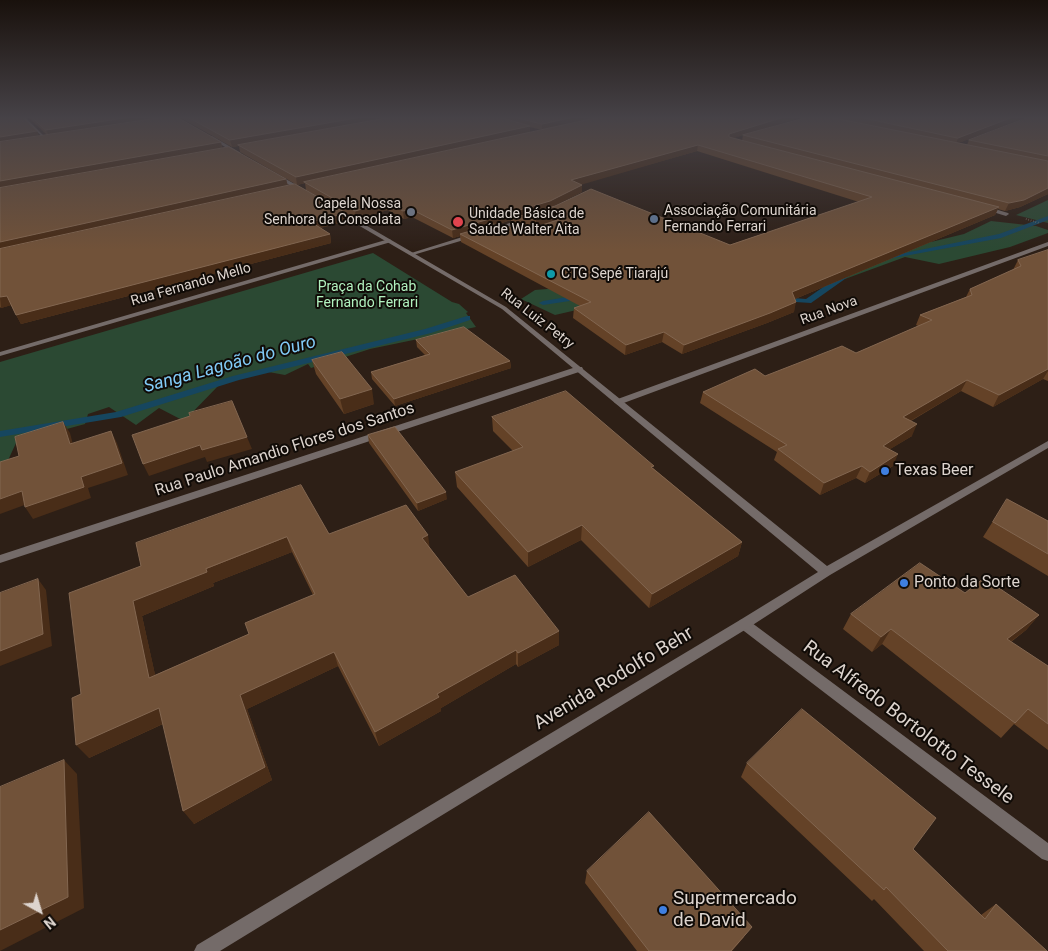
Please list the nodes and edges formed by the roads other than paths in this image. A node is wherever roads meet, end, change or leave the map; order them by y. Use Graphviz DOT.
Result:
graph roads {
  1 [pos="267,170"];
  2 [pos="308,186"];
  3 [pos="298,188"];
  4 [pos="289,190"];
  5 [pos="316,198"];
  6 [pos="324,203"];
  7 [pos="977,206"];
  8 [pos="1006,214"];
  9 [pos="526,220"];
  10 [pos="490,230"];
  11 [pos="518,231"];
  12 [pos="389,241"];
  13 [pos="1048,244"];
  14 [pos="411,254"];
  15 [pos="0,354"];
  16 [pos="579,369"];
  17 [pos="618,402"];
  18 [pos="1048,444"];
  19 [pos="0,559"];
  20 [pos="826,572"];
  21 [pos="744,624"];
  22 [pos="1048,853"];
  23 [pos="203,951"];
  1 -- 3 [label="street"];
  2 -- 3 [label="street"];
  3 -- 4 [label="street"];
  3 -- 5 [label="street"];
  6 -- 12 [label="street, Rua Luiz Petry"];
  7 -- 8 [label="street"];
  9 -- 10 [label="street"];
  10 -- 11 [label="street"];
  10 -- 14 [label="street"];
  12 -- 14 [label="street, Rua Luiz Petry"];
  12 -- 15 [label="street, Rua Fernando Mello"];
  13 -- 17 [label="street, Rua Nova"];
  14 -- 16 [label="street, Rua Luiz Petry"];
  16 -- 17 [label="street, Rua Luiz Petry"];
  16 -- 19 [label="street, Rua Paulo Amandio Flores dos Santos"];
  17 -- 20 [label="street, Rua Luiz Petry"];
  18 -- 20 [label="street, Avenida Rodolfo Behr"];
  20 -- 21 [label="street, Avenida Rodolfo Behr"];
  21 -- 22 [label="street, Rua Alfredo Bortolotto Tessele"];
  21 -- 23 [label="street, Avenida Rodolfo Behr"];
}
